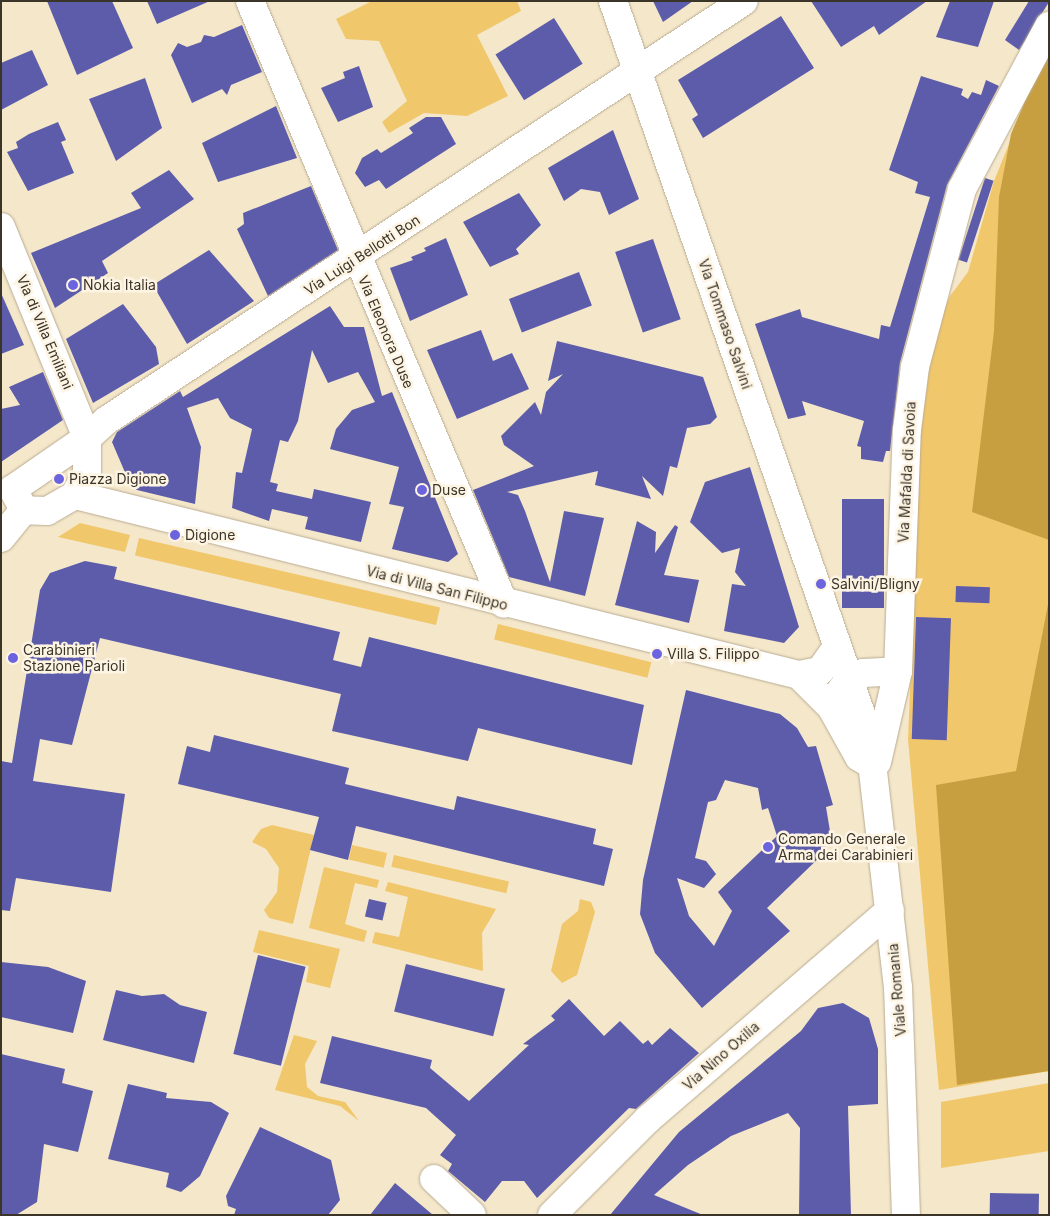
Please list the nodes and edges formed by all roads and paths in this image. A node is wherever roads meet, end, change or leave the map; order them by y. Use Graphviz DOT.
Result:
graph roads {
  1 [pos="250,1"];
  2 [pos="613,1"];
  3 [pos="744,1"];
  4 [pos="1049,26"];
  5 [pos="638,75"];
  6 [pos="1,227"];
  7 [pos="356,259"];
  8 [pos="87,438"];
  9 [pos="13,494"];
  10 [pos="75,495"];
  11 [pos="1,538"];
  12 [pos="504,604"];
  13 [pos="837,647"];
  14 [pos="898,671"];
  15 [pos="799,675"];
  16 [pos="850,679"];
  17 [pos="831,707"];
  18 [pos="876,766"];
  19 [pos="890,910"];
  20 [pos="434,1178"];
  21 [pos="555,1212"];
  22 [pos="472,1215"];
  23 [pos="906,1215"];
  1 -- 7 [label="street, Via Eleonora Duse"];
  2 -- 5 [label="street, Via Tommaso Salvini"];
  3 -- 5 [label="street, Via Luigi Bellotti Bon"];
  4 -- 14 [label="street, Via Mafalda di Savoia"];
  5 -- 7 [label="street, Via Luigi Bellotti Bon"];
  5 -- 13 [label="street, Via Tommaso Salvini"];
  6 -- 8 [label="street, Via di Villa Emiliani"];
  7 -- 8 [label="street, Via Luigi Bellotti Bon"];
  7 -- 12 [label="street, Via Eleonora Duse"];
  8 -- 9 [label="street"];
  8 -- 10 [label="street"];
  9 -- 10 [label="street"];
  9 -- 11 [label="street"];
  10 -- 12 [label="street, Via di Villa San Filippo"];
  12 -- 15 [label="street, Via di Villa San Filippo"];
  13 -- 15 [label="street"];
  13 -- 16 [label="street, Via Tommaso Salvini"];
  14 -- 16 [label="street"];
  14 -- 18 [label="street, Via Mafalda di Savoia"];
  15 -- 17 [label="street"];
  16 -- 17 [label="street"];
  16 -- 18 [label="street, Via Tommaso Salvini"];
  17 -- 18 [label="street"];
  18 -- 19 [label="street, Viale Romania"];
  19 -- 21 [label="street, Via Nino Oxilia"];
  19 -- 23 [label="street, Viale Romania"];
  20 -- 22 [label="street"];
}
